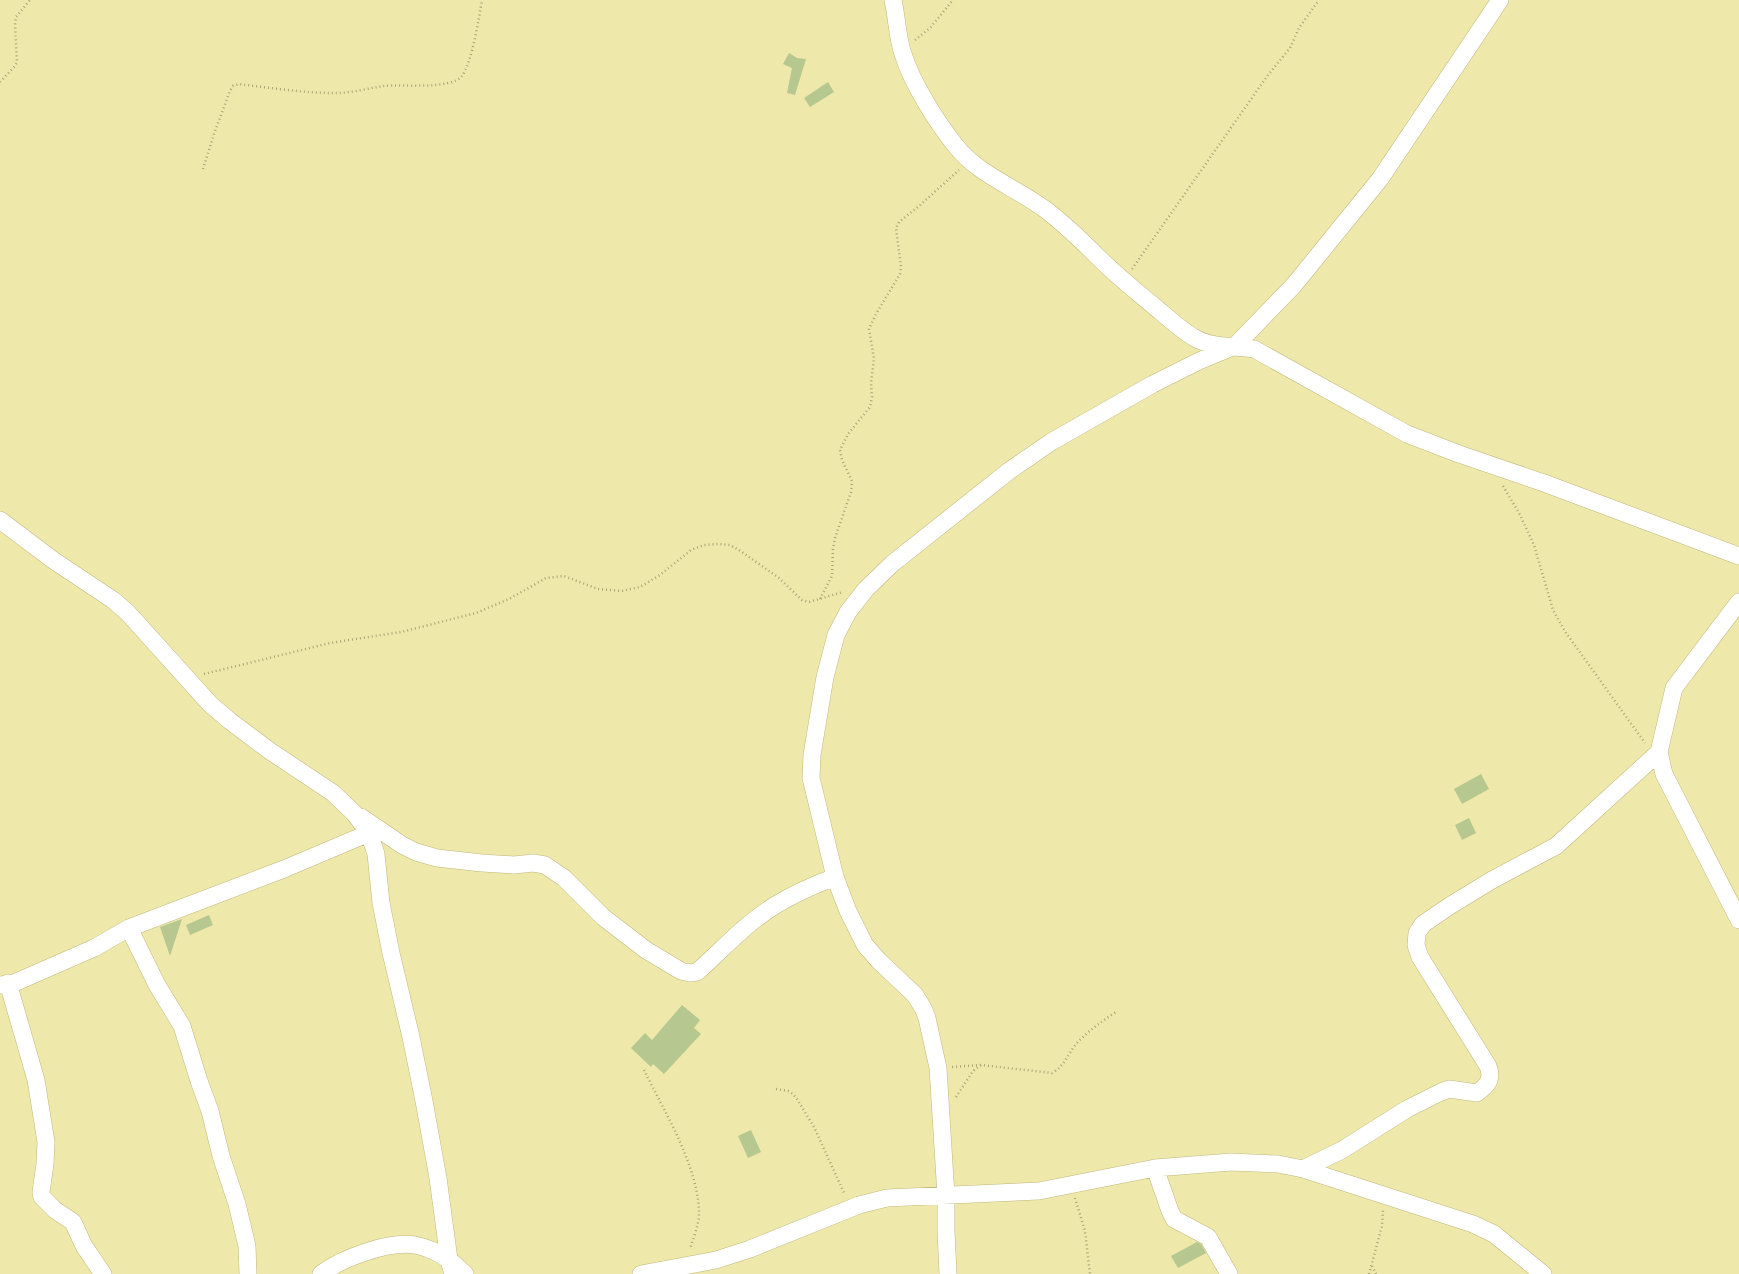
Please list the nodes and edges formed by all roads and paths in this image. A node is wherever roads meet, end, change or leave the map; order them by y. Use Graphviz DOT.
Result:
graph roads {
  1 [pos="30,0"];
  2 [pos="482,0"];
  3 [pos="893,0"];
  4 [pos="953,0"];
  5 [pos="1319,0"];
  6 [pos="1500,0"];
  7 [pos="901,45"];
  8 [pos="0,82"];
  9 [pos="969,160"];
  10 [pos="203,169"];
  11 [pos="1126,282"];
  12 [pos="1235,346"];
  13 [pos="1503,486"];
  14 [pos="0,520"];
  15 [pos="1739,556"];
  16 [pos="866,589"];
  17 [pos="819,599"];
  18 [pos="1739,602"];
  19 [pos="188,678"];
  20 [pos="1655,755"];
  21 [pos="354,813"];
  22 [pos="369,833"];
  23 [pos="835,877"];
  24 [pos="1739,920"];
  25 [pos="129,928"];
  26 [pos="4,984"];
  27 [pos="1116,1012"];
  28 [pos="981,1065"];
  29 [pos="938,1068"];
  30 [pos="644,1070"];
  31 [pos="776,1089"];
  32 [pos="955,1098"];
  33 [pos="1155,1168"];
  34 [pos="1303,1169"];
  35 [pos="1072,1184"];
  36 [pos="1383,1195"];
  37 [pos="946,1196"];
  38 [pos="851,1208"];
  39 [pos="685,1266"];
  40 [pos="1372,1266"];
  41 [pos="451,1267"];
  42 [pos="103,1274"];
  43 [pos="248,1274"];
  44 [pos="321,1274"];
  45 [pos="465,1274"];
  46 [pos="641,1274"];
  47 [pos="948,1274"];
  48 [pos="1090,1274"];
  49 [pos="1229,1274"];
  50 [pos="1369,1274"];
  51 [pos="1376,1274"];
  52 [pos="1543,1274"];
  1 -- 8 [label="path"];
  2 -- 10 [label="path"];
  3 -- 7 [label="street"];
  4 -- 7 [label="path"];
  5 -- 11 [label="path"];
  6 -- 12 [label="street"];
  7 -- 9 [label="street"];
  9 -- 11 [label="street"];
  9 -- 17 [label="path"];
  11 -- 12 [label="street"];
  12 -- 15 [label="street"];
  12 -- 16 [label="street"];
  13 -- 20 [label="path"];
  14 -- 19 [label="street"];
  16 -- 17 [label="path"];
  16 -- 23 [label="street"];
  17 -- 19 [label="path"];
  18 -- 20 [label="street"];
  19 -- 21 [label="street"];
  20 -- 24 [label="street"];
  20 -- 34 [label="street"];
  21 -- 22 [label="street"];
  21 -- 23 [label="street"];
  22 -- 25 [label="street"];
  22 -- 41 [label="street"];
  23 -- 29 [label="street"];
  25 -- 26 [label="street"];
  25 -- 43 [label="street"];
  26 -- 42 [label="street"];
  27 -- 28 [label="path"];
  28 -- 29 [label="path"];
  28 -- 32 [label="path"];
  29 -- 37 [label="street"];
  30 -- 39 [label="path"];
  31 -- 38 [label="path"];
  33 -- 34 [label="street"];
  33 -- 35 [label="street"];
  33 -- 49 [label="street"];
  34 -- 36 [label="street"];
  35 -- 37 [label="street"];
  35 -- 48 [label="path"];
  36 -- 40 [label="path"];
  36 -- 52 [label="street"];
  37 -- 38 [label="street"];
  37 -- 47 [label="street"];
  38 -- 39 [label="street"];
  39 -- 46 [label="street"];
  40 -- 50 [label="path"];
  40 -- 51 [label="path"];
  41 -- 44 [label="street"];
  41 -- 45 [label="street"];
}
